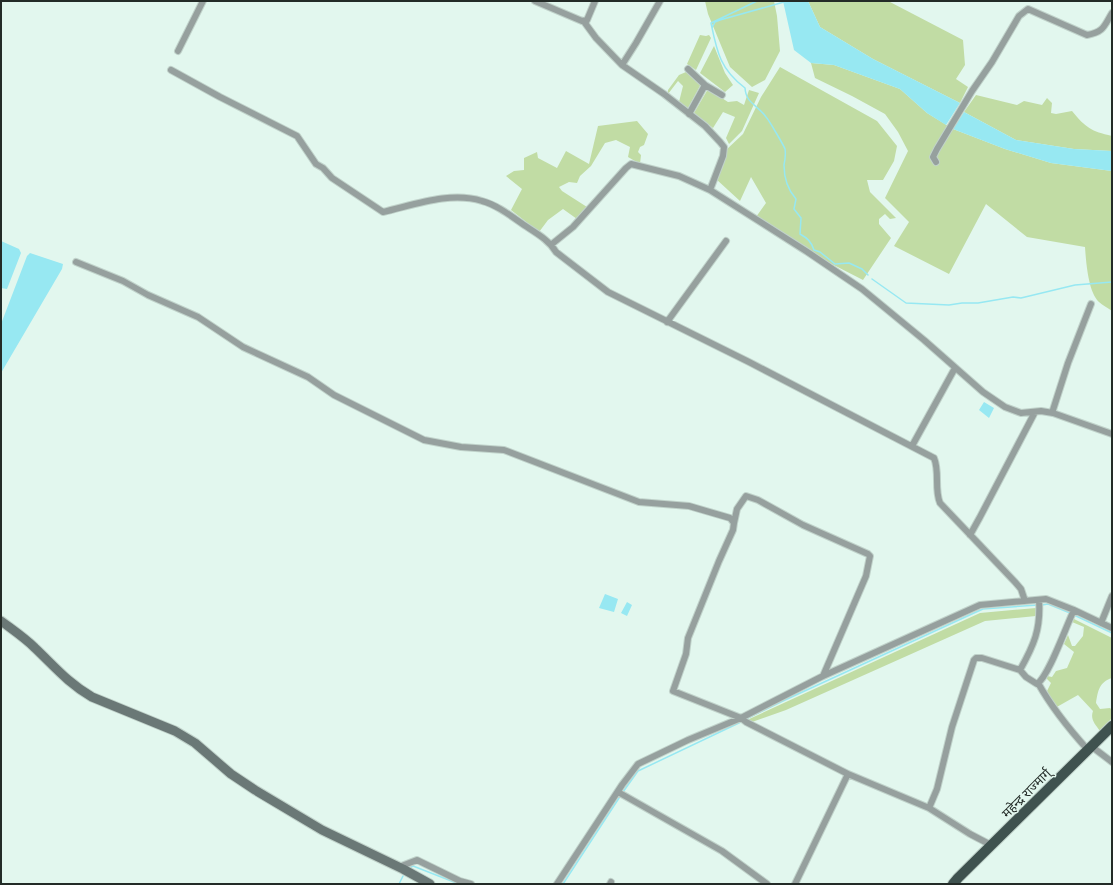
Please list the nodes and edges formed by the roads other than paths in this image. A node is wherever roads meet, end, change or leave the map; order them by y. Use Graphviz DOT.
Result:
graph roads {
  1 [pos="203,1"];
  2 [pos="534,1"];
  3 [pos="595,1"];
  4 [pos="660,1"];
  5 [pos="1112,12"];
  6 [pos="587,20"];
  7 [pos="178,51"];
  8 [pos="622,65"];
  9 [pos="688,69"];
  10 [pos="171,70"];
  11 [pos="705,85"];
  12 [pos="722,95"];
  13 [pos="689,114"];
  14 [pos="936,162"];
  15 [pos="710,190"];
  16 [pos="726,241"];
  17 [pos="552,244"];
  18 [pos="76,262"];
  19 [pos="1091,304"];
  20 [pos="667,322"];
  21 [pos="955,368"];
  22 [pos="1036,412"];
  23 [pos="1052,413"];
  24 [pos="1111,433"];
  25 [pos="912,446"];
  26 [pos="734,523"];
  27 [pos="970,535"];
  28 [pos="1112,596"];
  29 [pos="1039,600"];
  30 [pos="1025,601"];
  31 [pos="1074,610"];
  32 [pos="1,621"];
  33 [pos="1101,623"];
  34 [pos="1112,628"];
  35 [pos="1020,670"];
  36 [pos="823,676"];
  37 [pos="1038,683"];
  38 [pos="743,720"];
  39 [pos="1112,726"];
  40 [pos="1089,748"];
  41 [pos="1112,762"];
  42 [pos="848,774"];
  43 [pos="618,792"];
  44 [pos="928,808"];
  45 [pos="991,845"];
  46 [pos="399,867"];
  47 [pos="956,881"];
  48 [pos="430,884"];
  49 [pos="471,884"];
  50 [pos="557,884"];
  51 [pos="767,884"];
  52 [pos="795,884"];
  53 [pos="947,884"];
  1 -- 7 [label="street"];
  2 -- 6 [label="street"];
  3 -- 6 [label="street"];
  4 -- 8 [label="street"];
  5 -- 14 [label="street"];
  6 -- 8 [label="street"];
  8 -- 13 [label="street"];
  9 -- 11 [label="street"];
  10 -- 17 [label="street"];
  11 -- 12 [label="street"];
  11 -- 13 [label="street"];
  13 -- 15 [label="street"];
  15 -- 17 [label="street"];
  15 -- 21 [label="street"];
  16 -- 20 [label="street"];
  17 -- 20 [label="street"];
  18 -- 26 [label="street"];
  19 -- 23 [label="street"];
  20 -- 25 [label="street"];
  21 -- 22 [label="street"];
  21 -- 25 [label="street"];
  22 -- 23 [label="street"];
  22 -- 27 [label="street"];
  23 -- 24 [label="street"];
  25 -- 27 [label="street"];
  26 -- 36 [label="street"];
  26 -- 38 [label="street"];
  27 -- 30 [label="street"];
  28 -- 33 [label="street"];
  29 -- 30 [label="street"];
  29 -- 31 [label="street"];
  29 -- 35 [label="street"];
  30 -- 36 [label="street"];
  31 -- 33 [label="street"];
  31 -- 37 [label="street"];
  32 -- 46 [label="main road"];
  33 -- 34 [label="street"];
  35 -- 37 [label="street"];
  35 -- 44 [label="street"];
  36 -- 38 [label="street"];
  37 -- 40 [label="street"];
  38 -- 42 [label="street"];
  38 -- 43 [label="street"];
  39 -- 40 [label="highway, महेन्द्र राज्मार्ग्"];
  40 -- 41 [label="street"];
  40 -- 45 [label="highway, महेन्द्र राज्मार्ग्"];
  42 -- 44 [label="street"];
  42 -- 52 [label="street"];
  43 -- 50 [label="street"];
  43 -- 51 [label="street"];
  44 -- 45 [label="street"];
  45 -- 47 [label="highway, महेन्द्र राज्मार्ग्"];
  46 -- 48 [label="main road"];
  46 -- 49 [label="street"];
  47 -- 53 [label="highway, महेन्द्र राज्मार्ग्"];
}
